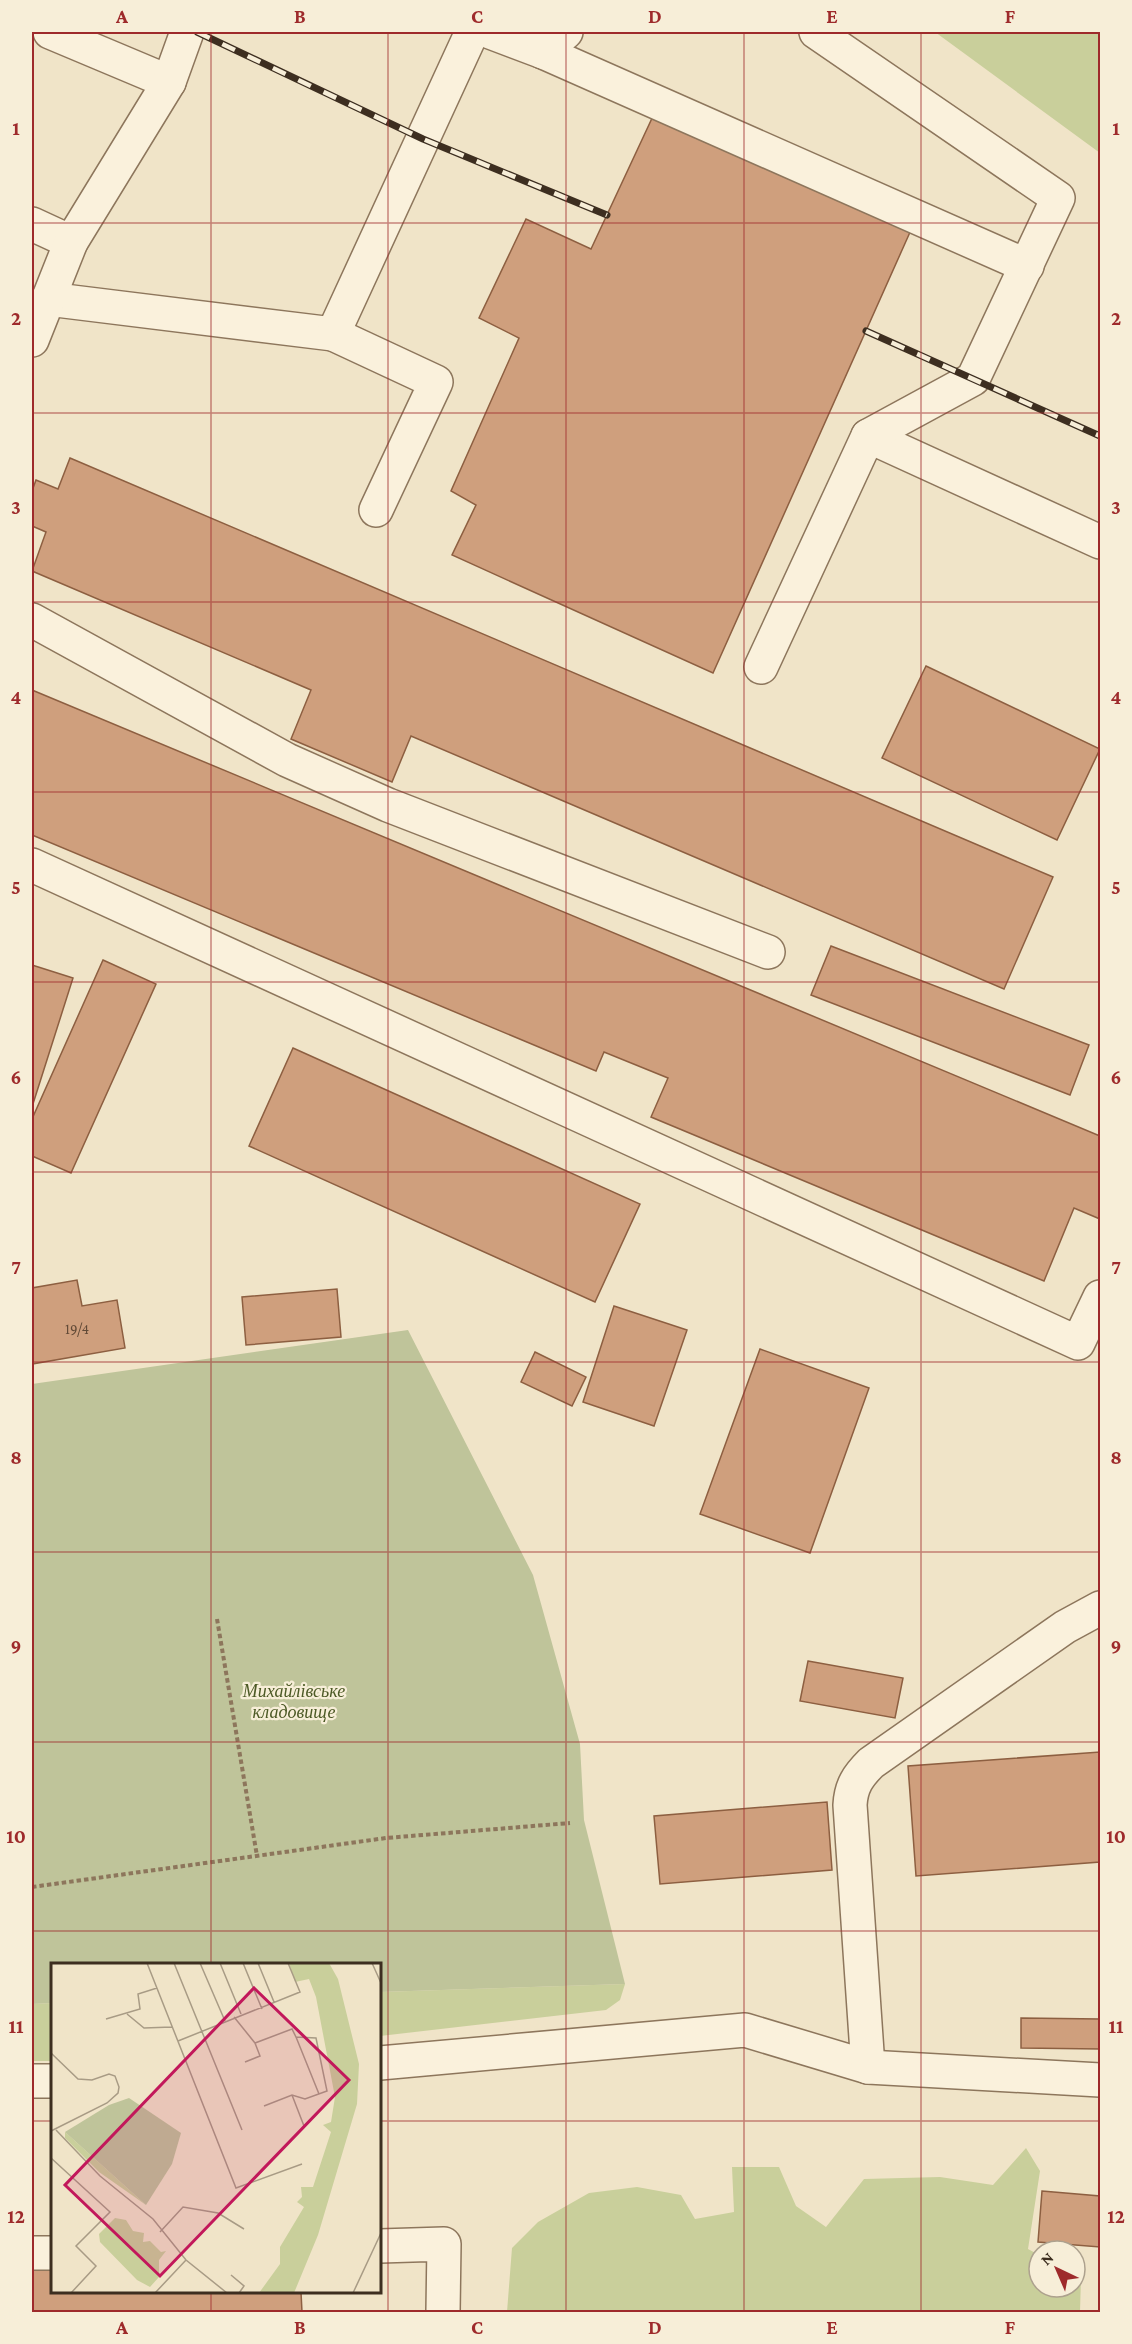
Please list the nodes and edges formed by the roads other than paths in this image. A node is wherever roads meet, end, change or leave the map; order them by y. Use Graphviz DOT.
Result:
graph roads {
  1 [pos="50,32"];
  2 [pos="187,32"];
  3 [pos="472,32"];
  4 [pos="490,32"];
  5 [pos="816,32"];
  6 [pos="554,42"];
  7 [pos="169,82"];
  8 [pos="32,224"];
  9 [pos="71,242"];
  10 [pos="1027,266"];
  11 [pos="48,299"];
  12 [pos="333,334"];
  13 [pos="32,340"];
  14 [pos="868,436"];
  15 [pos="376,510"];
  16 [pos="1101,542"];
  17 [pos="32,620"];
  18 [pos="761,667"];
  19 [pos="32,865"];
  20 [pos="768,952"];
  21 [pos="1101,1298"];
  22 [pos="1101,1608"];
  23 [pos="381,2063"];
  24 [pos="868,2067"];
  25 [pos="1101,2080"];
  26 [pos="32,2081"];
  27 [pos="51,2081"];
  28 [pos="381,2246"];
  29 [pos="32,2253"];
  30 [pos="51,2253"];
  31 [pos="443,2313"];
  1 -- 7 [label="street"];
  2 -- 7 [label="street"];
  3 -- 12 [label="street"];
  4 -- 6 [label="street"];
  5 -- 10 [label="street"];
  6 -- 10 [label="street"];
  7 -- 9 [label="street"];
  8 -- 9 [label="street"];
  9 -- 11 [label="street"];
  10 -- 14 [label="street"];
  11 -- 12 [label="street"];
  11 -- 13 [label="street"];
  12 -- 15 [label="street"];
  14 -- 16 [label="street"];
  14 -- 18 [label="street"];
  17 -- 20 [label="street"];
  19 -- 21 [label="street"];
  22 -- 24 [label="street"];
  23 -- 24 [label="street"];
  24 -- 25 [label="street"];
  26 -- 27 [label="street"];
  28 -- 31 [label="street"];
  29 -- 30 [label="street"];
}
